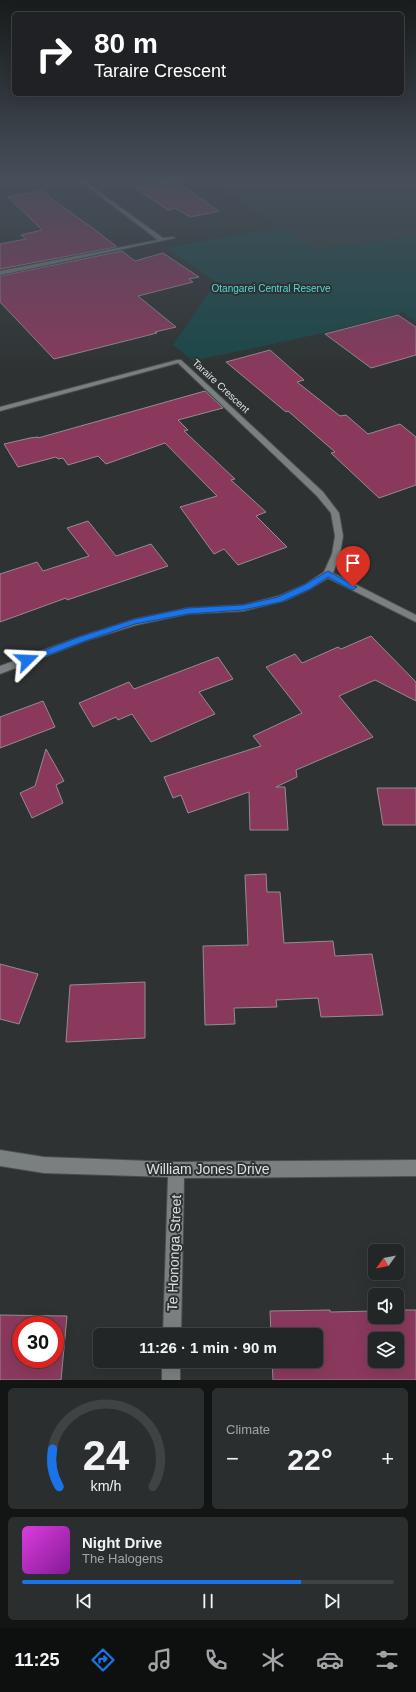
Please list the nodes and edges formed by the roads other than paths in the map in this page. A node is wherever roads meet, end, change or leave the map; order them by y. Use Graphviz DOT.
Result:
graph roads {
  1 [pos="135,245"];
  2 [pos="0,273"];
  3 [pos="0,409"];
  4 [pos="328,574"];
  5 [pos="416,619"];
  6 [pos="0,670"];
  7 [pos="0,1158"];
  8 [pos="416,1168"];
  9 [pos="176,1170"];
  10 [pos="172,1328"];
  11 [pos="171,1368"];
  12 [pos="171,1380"];
  1 -- 2 [label="street"];
  3 -- 4 [label="street, Taraire Crescent"];
  4 -- 5 [label="street"];
  4 -- 6 [label="street"];
  7 -- 9 [label="street, William Jones Drive"];
  8 -- 9 [label="street, William Jones Drive"];
  9 -- 10 [label="street, Te Hononga Street"];
  11 -- 12 [label="street"];
}
